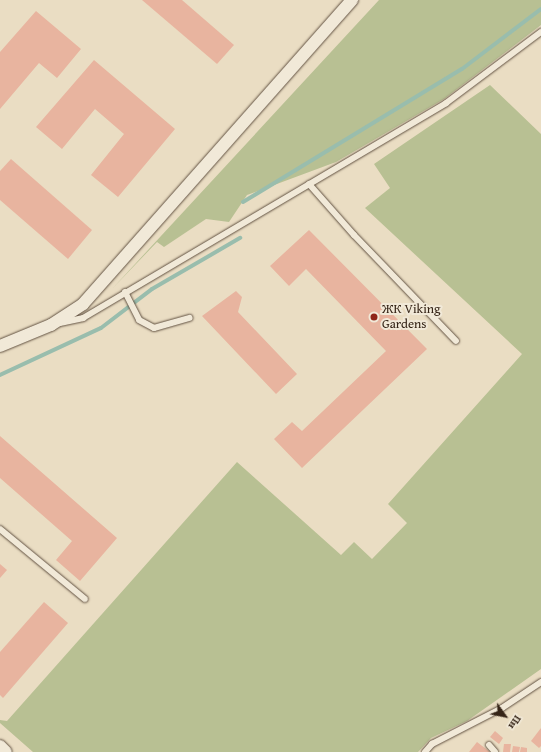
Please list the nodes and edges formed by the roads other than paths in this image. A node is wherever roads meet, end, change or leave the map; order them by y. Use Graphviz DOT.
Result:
graph roads {
  1 [pos="352,0"];
  2 [pos="541,32"];
  3 [pos="309,184"];
  4 [pos="125,292"];
  5 [pos="190,318"];
  6 [pos="51,325"];
  7 [pos="456,340"];
  8 [pos="0,346"];
  9 [pos="0,529"];
  10 [pos="85,599"];
  11 [pos="541,682"];
  12 [pos="489,745"];
  13 [pos="0,746"];
  14 [pos="6,752"];
  15 [pos="425,752"];
  16 [pos="495,752"];
  1 -- 6 [label="street"];
  2 -- 3 [label="lane"];
  3 -- 4 [label="lane"];
  3 -- 7 [label="lane"];
  4 -- 5 [label="lane"];
  4 -- 6 [label="lane"];
  6 -- 8 [label="street"];
  9 -- 10 [label="lane"];
  11 -- 15 [label="lane"];
  12 -- 16 [label="lane"];
  13 -- 14 [label="street"];
}
